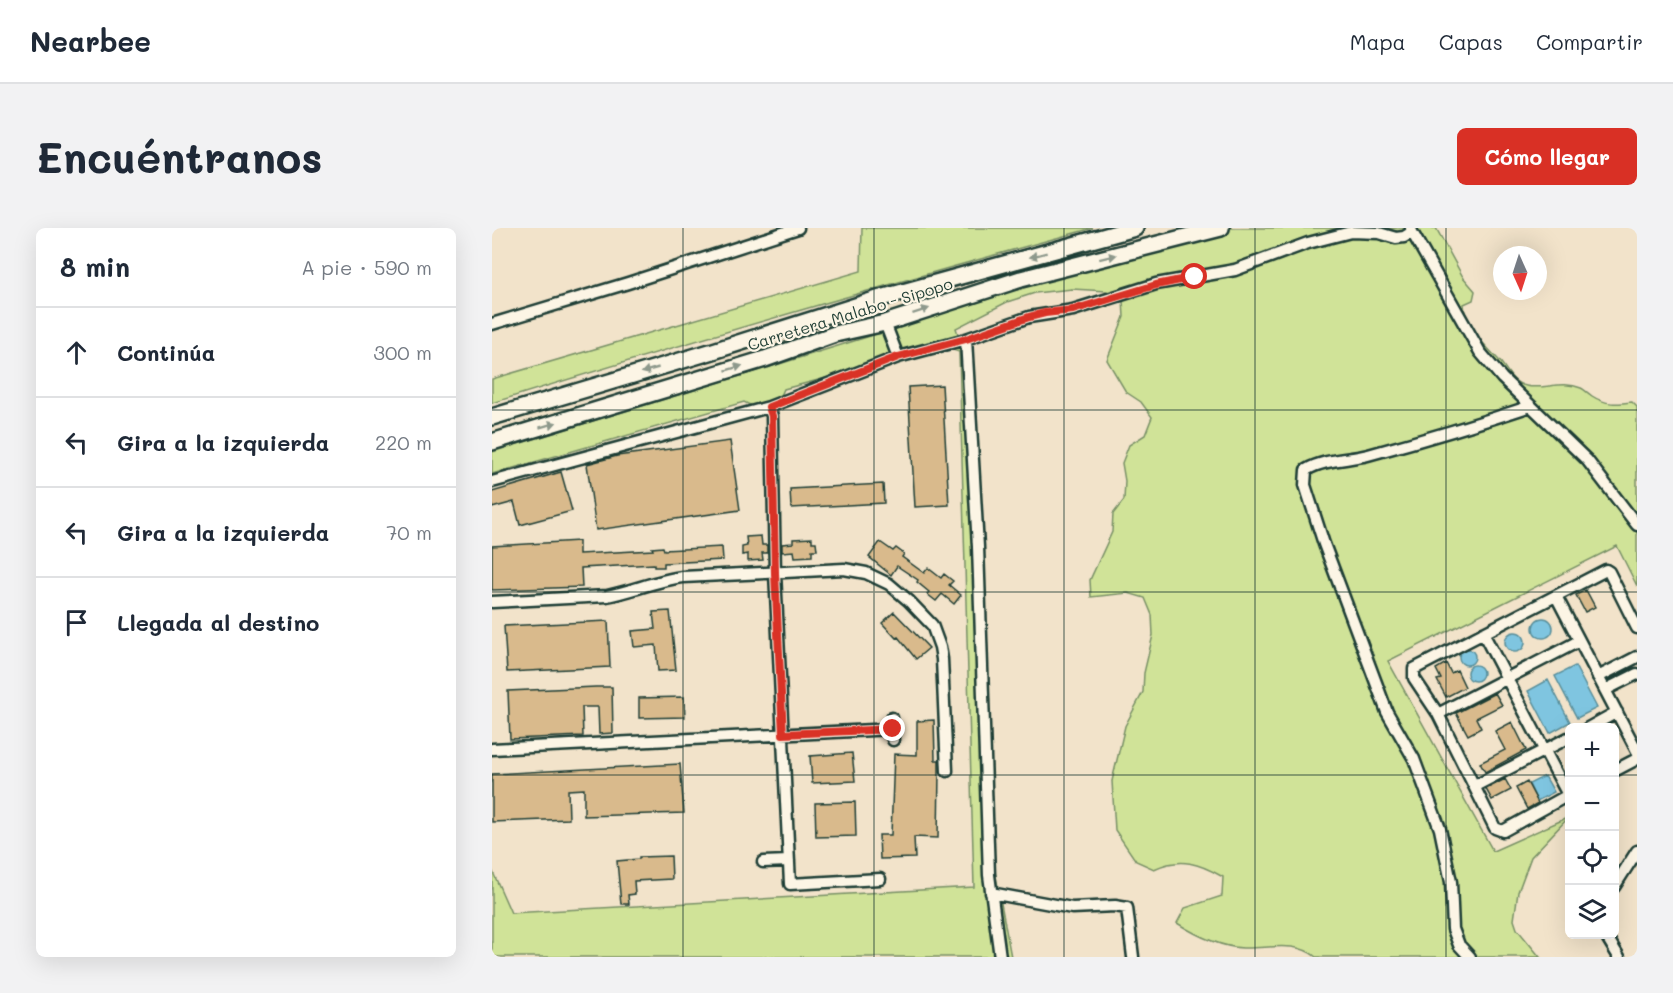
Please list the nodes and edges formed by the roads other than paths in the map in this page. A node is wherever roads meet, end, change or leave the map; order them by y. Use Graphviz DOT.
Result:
graph roads {
  1 [pos="798,228"];
  2 [pos="1135,228"];
  3 [pos="1221,228"];
  4 [pos="1411,230"];
  5 [pos="885,323"];
  6 [pos="492,324"];
  7 [pos="966,339"];
  8 [pos="898,357"];
  9 [pos="1531,406"];
  10 [pos="769,407"];
  11 [pos="492,417"];
  12 [pos="492,442"];
  13 [pos="492,482"];
  14 [pos="1637,525"];
  15 [pos="775,573"];
  16 [pos="1556,596"];
  17 [pos="492,602"];
  18 [pos="1637,628"];
  19 [pos="1483,633"];
  20 [pos="1579,641"];
  21 [pos="1637,657"];
  22 [pos="1637,674"];
  23 [pos="1598,677"];
  24 [pos="1507,678"];
  25 [pos="1605,690"];
  26 [pos="1617,712"];
  27 [pos="1438,714"];
  28 [pos="1597,723"];
  29 [pos="783,734"];
  30 [pos="1565,739"];
  31 [pos="893,740"];
  32 [pos="492,748"];
  33 [pos="1545,750"];
  34 [pos="1637,751"];
  35 [pos="1637,759"];
  36 [pos="1619,768"];
  37 [pos="947,771"];
  38 [pos="1475,786"];
  39 [pos="1565,788"];
  40 [pos="1565,797"];
  41 [pos="1637,851"];
  42 [pos="789,861"];
  43 [pos="763,862"];
  44 [pos="880,879"];
  45 [pos="1615,885"];
  46 [pos="992,893"];
  47 [pos="1608,939"];
  48 [pos="1000,957"];
  49 [pos="1133,957"];
  50 [pos="1470,957"];
  51 [pos="1619,957"];
  1 -- 6 [label="street"];
  2 -- 11 [label="highway, Carretera Malabo - Sipopo, one-way"];
  5 -- 3 [label="highway, Carretera Malabo - Sipopo, one-way"];
  4 -- 7 [label="street"];
  4 -- 9 [label="street"];
  5 -- 8 [label="street"];
  12 -- 5 [label="highway, Carretera Malabo - Sipopo, one-way"];
  7 -- 8 [label="street"];
  7 -- 46 [label="street"];
  8 -- 10 [label="street"];
  9 -- 14 [label="street"];
  9 -- 50 [label="street"];
  10 -- 13 [label="street"];
  10 -- 15 [label="street"];
  15 -- 17 [label="street"];
  15 -- 29 [label="street"];
  15 -- 37 [label="street"];
  16 -- 18 [label="street"];
  16 -- 19 [label="street"];
  16 -- 20 [label="street"];
  19 -- 24 [label="street"];
  19 -- 27 [label="street"];
  20 -- 23 [label="street"];
  20 -- 24 [label="street"];
  21 -- 23 [label="street"];
  22 -- 25 [label="street"];
  23 -- 25 [label="street"];
  24 -- 27 [label="street"];
  24 -- 33 [label="street"];
  25 -- 26 [label="street"];
  26 -- 28 [label="street"];
  26 -- 34 [label="street"];
  27 -- 38 [label="street"];
  29 -- 31 [label="street"];
  29 -- 32 [label="street"];
  29 -- 42 [label="street"];
  30 -- 33 [label="street"];
  33 -- 38 [label="street"];
  33 -- 39 [label="street"];
  35 -- 36 [label="street"];
  38 -- 40 [label="street"];
  41 -- 45 [label="street"];
  42 -- 43 [label="street"];
  42 -- 44 [label="street"];
  46 -- 48 [label="street"];
  46 -- 49 [label="street"];
  47 -- 51 [label="street"];
}
